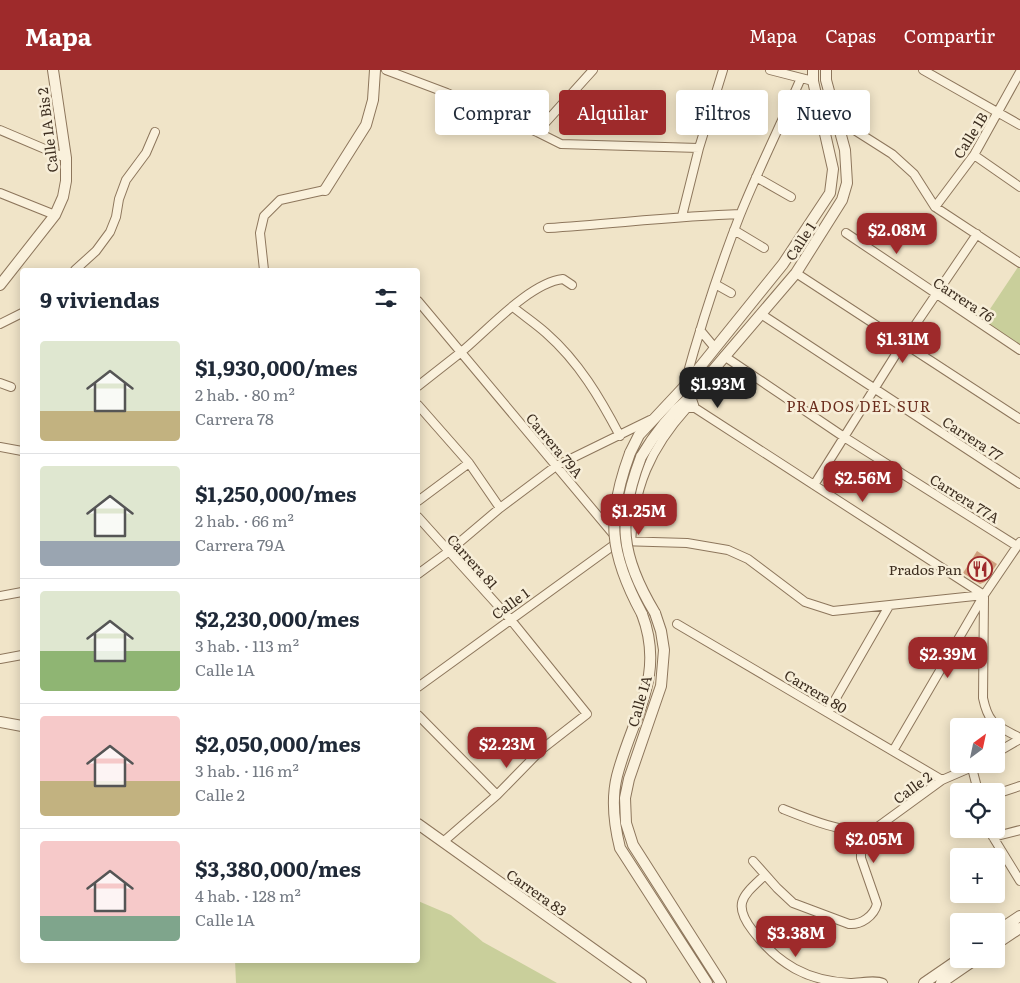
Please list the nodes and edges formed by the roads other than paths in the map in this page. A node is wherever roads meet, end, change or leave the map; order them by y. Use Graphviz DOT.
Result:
graph roads {
  1 [pos="53,70"];
  2 [pos="375,70"];
  3 [pos="386,70"];
  4 [pos="593,70"];
  5 [pos="723,70"];
  6 [pos="770,70"];
  7 [pos="813,70"];
  8 [pos="826,70"];
  9 [pos="922,70"];
  10 [pos="1020,72"];
  11 [pos="802,78"];
  12 [pos="813,81"];
  13 [pos="439,90"];
  14 [pos="829,90"];
  15 [pos="999,112"];
  16 [pos="549,119"];
  17 [pos="1020,126"];
  18 [pos="0,130"];
  19 [pos="155,132"];
  20 [pos="543,135"];
  21 [pos="841,135"];
  22 [pos="862,135"];
  23 [pos="698,148"];
  24 [pos="974,155"];
  25 [pos="66,158"];
  26 [pos="756,177"];
  27 [pos="1020,187"];
  28 [pos="325,190"];
  29 [pos="0,193"];
  30 [pos="791,197"];
  31 [pos="935,207"];
  32 [pos="740,214"];
  33 [pos="55,215"];
  34 [pos="682,216"];
  35 [pos="548,228"];
  36 [pos="734,230"];
  37 [pos="846,233"];
  38 [pos="977,234"];
  39 [pos="764,248"];
  40 [pos="1020,263"];
  41 [pos="76,268"];
  42 [pos="264,268"];
  43 [pos="796,273"];
  44 [pos="715,284"];
  45 [pos="0,285"];
  46 [pos="572,285"];
  47 [pos="731,293"];
  48 [pos="935,295"];
  49 [pos="420,303"];
  50 [pos="513,307"];
  51 [pos="20,314"];
  52 [pos="761,314"];
  53 [pos="0,324"];
  54 [pos="700,330"];
  55 [pos="903,343"];
  56 [pos="715,348"];
  57 [pos="1020,350"];
  58 [pos="461,352"];
  59 [pos="724,356"];
  60 [pos="0,383"];
  61 [pos="420,384"];
  62 [pos="11,387"];
  63 [pos="683,388"];
  64 [pos="874,388"];
  65 [pos="691,396"];
  66 [pos="420,407"];
  67 [pos="695,408"];
  68 [pos="653,418"];
  69 [pos="1020,419"];
  70 [pos="620,436"];
  71 [pos="844,437"];
  72 [pos="0,447"];
  73 [pos="20,451"];
  74 [pos="469,463"];
  75 [pos="556,466"];
  76 [pos="1020,484"];
  77 [pos="814,485"];
  78 [pos="420,500"];
  79 [pos="500,508"];
  80 [pos="420,519"];
  81 [pos="619,541"];
  82 [pos="631,542"];
  83 [pos="1019,544"];
  84 [pos="448,552"];
  85 [pos="420,573"];
  86 [pos="20,592"];
  87 [pos="984,595"];
  88 [pos="0,596"];
  89 [pos="889,606"];
  90 [pos="511,620"];
  91 [pos="678,624"];
  92 [pos="20,655"];
  93 [pos="0,659"];
  94 [pos="420,686"];
  95 [pos="828,712"];
  96 [pos="420,717"];
  97 [pos="0,722"];
  98 [pos="20,726"];
  99 [pos="1020,738"];
  100 [pos="1005,747"];
  101 [pos="893,751"];
  102 [pos="958,773"];
  103 [pos="942,780"];
  104 [pos="1020,786"];
  105 [pos="1005,791"];
  106 [pos="497,795"];
  107 [pos="783,809"];
  108 [pos="420,825"];
  109 [pos="1020,830"];
  110 [pos="861,832"];
  111 [pos="1005,834"];
  112 [pos="994,838"];
  113 [pos="443,842"];
  114 [pos="753,861"];
  115 [pos="765,875"];
  116 [pos="1020,881"];
  117 [pos="1020,916"];
  118 [pos="1005,926"];
  119 [pos="1020,928"];
  120 [pos="1005,938"];
  121 [pos="950,964"];
  122 [pos="963,968"];
  123 [pos="641,983"];
  124 [pos="707,983"];
  125 [pos="721,983"];
  126 [pos="883,983"];
  127 [pos="924,983"];
  128 [pos="942,983"];
  1 -- 25 [label="street, Calle 1A Bis 2"];
  2 -- 28 [label="street"];
  3 -- 13 [label="street"];
  4 -- 16 [label="street"];
  5 -- 23 [label="street"];
  6 -- 11 [label="street"];
  7 -- 12 [label="street, Calle 1"];
  8 -- 14 [label="street, Calle 1"];
  9 -- 15 [label="street"];
  10 -- 15 [label="street, Calle 1B"];
  11 -- 12 [label="street"];
  11 -- 26 [label="street, Calle 1"];
  12 -- 56 [label="street, Calle 1"];
  15 -- 17 [label="street"];
  15 -- 24 [label="street, Calle 1B"];
  18 -- 25 [label="street"];
  19 -- 41 [label="street"];
  20 -- 23 [label="street"];
  21 -- 43 [label="street, Calle 1"];
  22 -- 31 [label="street"];
  23 -- 34 [label="street"];
  24 -- 27 [label="street"];
  24 -- 31 [label="street, Calle 1B"];
  25 -- 33 [label="street, Calle 1A Bis 2"];
  26 -- 30 [label="street"];
  26 -- 32 [label="street, Calle 1"];
  28 -- 42 [label="street"];
  29 -- 33 [label="street"];
  31 -- 38 [label="street"];
  32 -- 34 [label="street"];
  32 -- 36 [label="street, Calle 1"];
  33 -- 45 [label="street, Calle 1A Bis 2"];
  34 -- 35 [label="street"];
  36 -- 39 [label="street"];
  36 -- 44 [label="street, Calle 1"];
  37 -- 48 [label="street, Carrera 76"];
  38 -- 40 [label="street"];
  38 -- 48 [label="street"];
  43 -- 52 [label="street, Calle 1"];
  43 -- 55 [label="street"];
  44 -- 47 [label="street"];
  44 -- 54 [label="street, Calle 1"];
  46 -- 50 [label="street"];
  48 -- 55 [label="street"];
  48 -- 57 [label="street, Carrera 76"];
  49 -- 58 [label="street, Carrera 79A"];
  50 -- 58 [label="street"];
  50 -- 70 [label="street"];
  51 -- 53 [label="street"];
  52 -- 59 [label="street, Calle 1"];
  52 -- 64 [label="street, Carrera 77"];
  54 -- 56 [label="street"];
  54 -- 63 [label="street, Calle 1"];
  55 -- 64 [label="street"];
  55 -- 69 [label="street"];
  56 -- 63 [label="street, Calle 1"];
  58 -- 61 [label="street"];
  58 -- 75 [label="street, Carrera 79A"];
  59 -- 65 [label="street, Calle 1"];
  59 -- 71 [label="street, Carrera 77A"];
  60 -- 62 [label="street"];
  63 -- 68 [label="street, Calle 1"];
  64 -- 71 [label="street"];
  64 -- 76 [label="street, Carrera 77"];
  65 -- 67 [label="street"];
  65 -- 125 [label="street, Calle 1A, bridge"];
  66 -- 74 [label="street"];
  67 -- 77 [label="street"];
  67 -- 82 [label="street"];
  68 -- 70 [label="street, Calle 1"];
  68 -- 124 [label="street, Calle 1A, bridge"];
  70 -- 75 [label="street, Calle 1"];
  71 -- 77 [label="street"];
  71 -- 83 [label="street, Carrera 77A"];
  72 -- 73 [label="street"];
  74 -- 78 [label="street"];
  74 -- 79 [label="street"];
  75 -- 79 [label="street, Calle 1"];
  75 -- 81 [label="street, Carrera 79A"];
  77 -- 87 [label="street"];
  79 -- 84 [label="street, Calle 1"];
  80 -- 84 [label="street, Carrera 81"];
  81 -- 82 [label="street"];
  81 -- 90 [label="street, Calle 1"];
  82 -- 89 [label="street"];
  83 -- 87 [label="street"];
  84 -- 85 [label="street, Calle 1"];
  84 -- 90 [label="street, Carrera 81"];
  86 -- 88 [label="street"];
  87 -- 89 [label="street"];
  87 -- 99 [label="street"];
  87 -- 101 [label="street"];
  89 -- 95 [label="street"];
  90 -- 94 [label="street, Calle 1"];
  90 -- 106 [label="street, Carrera 81"];
  91 -- 95 [label="street, Carrera 80"];
  92 -- 93 [label="street"];
  95 -- 101 [label="street, Carrera 80"];
  96 -- 106 [label="street"];
  97 -- 98 [label="street"];
  99 -- 100 [label="street"];
  101 -- 103 [label="street, Carrera 80"];
  102 -- 103 [label="street, Calle 2"];
  103 -- 110 [label="street, Calle 2"];
  104 -- 105 [label="street"];
  106 -- 113 [label="street"];
  107 -- 110 [label="street"];
  108 -- 113 [label="street, Carrera 83"];
  109 -- 111 [label="street"];
  110 -- 115 [label="street"];
  112 -- 116 [label="street"];
  113 -- 123 [label="street, Carrera 83"];
  114 -- 115 [label="street"];
  115 -- 126 [label="street"];
  117 -- 118 [label="street"];
  119 -- 120 [label="street"];
  121 -- 127 [label="street"];
  122 -- 128 [label="street"];
}
